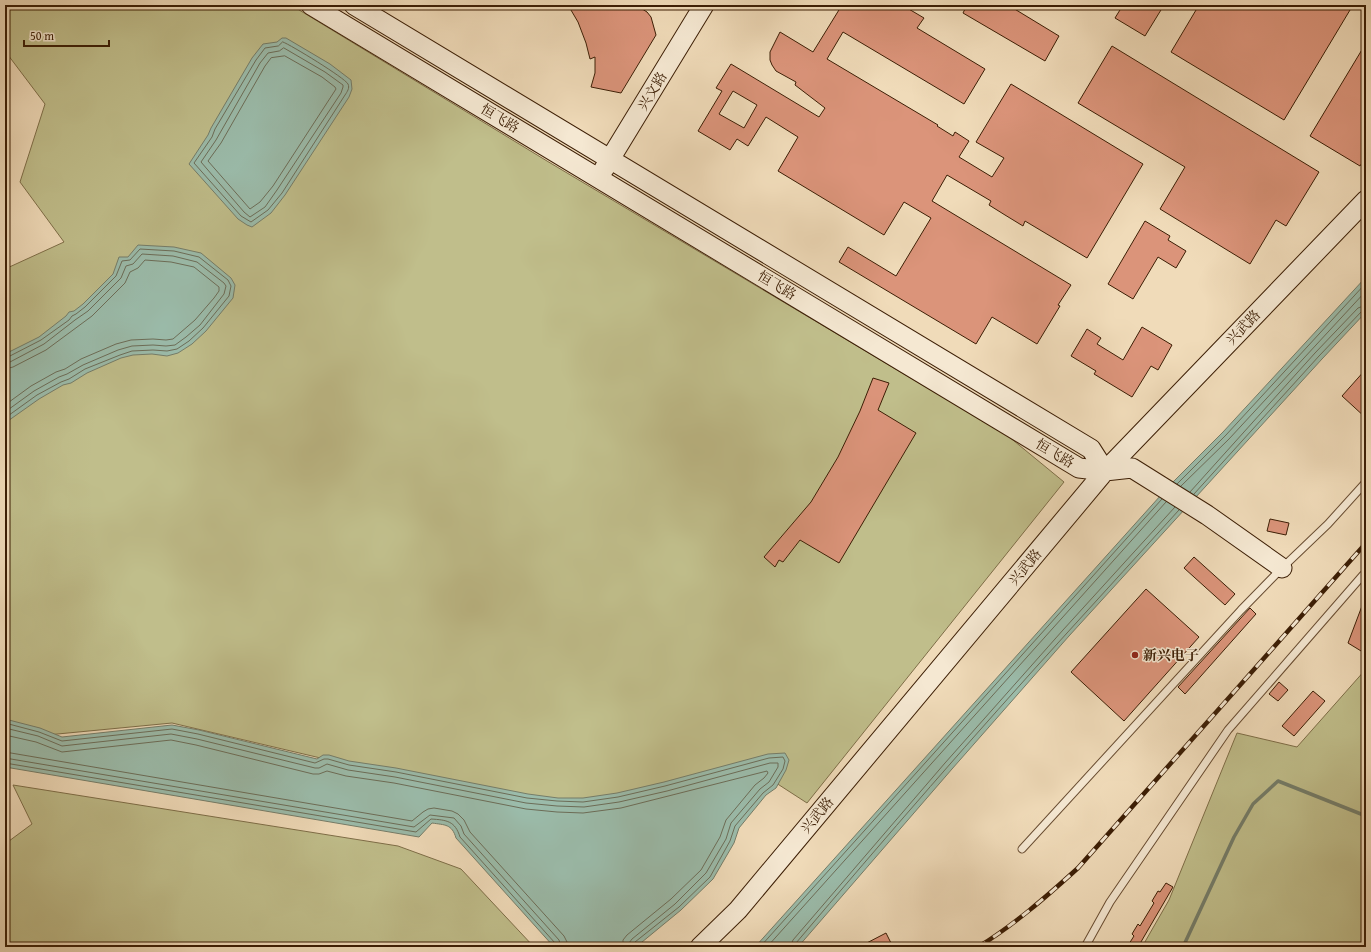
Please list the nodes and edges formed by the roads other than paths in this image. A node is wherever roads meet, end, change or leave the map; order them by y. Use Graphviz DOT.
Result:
graph roads {
  1 [pos="311,5"];
  2 [pos="354,5"];
  3 [pos="704,5"];
  4 [pos="610,159"];
  5 [pos="598,177"];
  6 [pos="1366,200"];
  7 [pos="1105,471"];
  8 [pos="1366,482"];
  9 [pos="1282,568"];
  10 [pos="1363,575"];
  11 [pos="1022,849"];
  12 [pos="700,947"];
  13 [pos="1085,947"];
  1 -- 5 [label="main road, 恒飞路"];
  2 -- 4 [label="main road, 恒飞路"];
  3 -- 4 [label="main road, 兴文路"];
  4 -- 5 [label="main road, 兴文路"];
  4 -- 7 [label="main road, 恒飞路"];
  5 -- 7 [label="main road, 恒飞路"];
  6 -- 7 [label="main road, 兴武路"];
  7 -- 9 [label="main road"];
  7 -- 12 [label="main road, 兴武路"];
  8 -- 9 [label="lane"];
  9 -- 11 [label="lane"];
  10 -- 13 [label="lane"];
}
